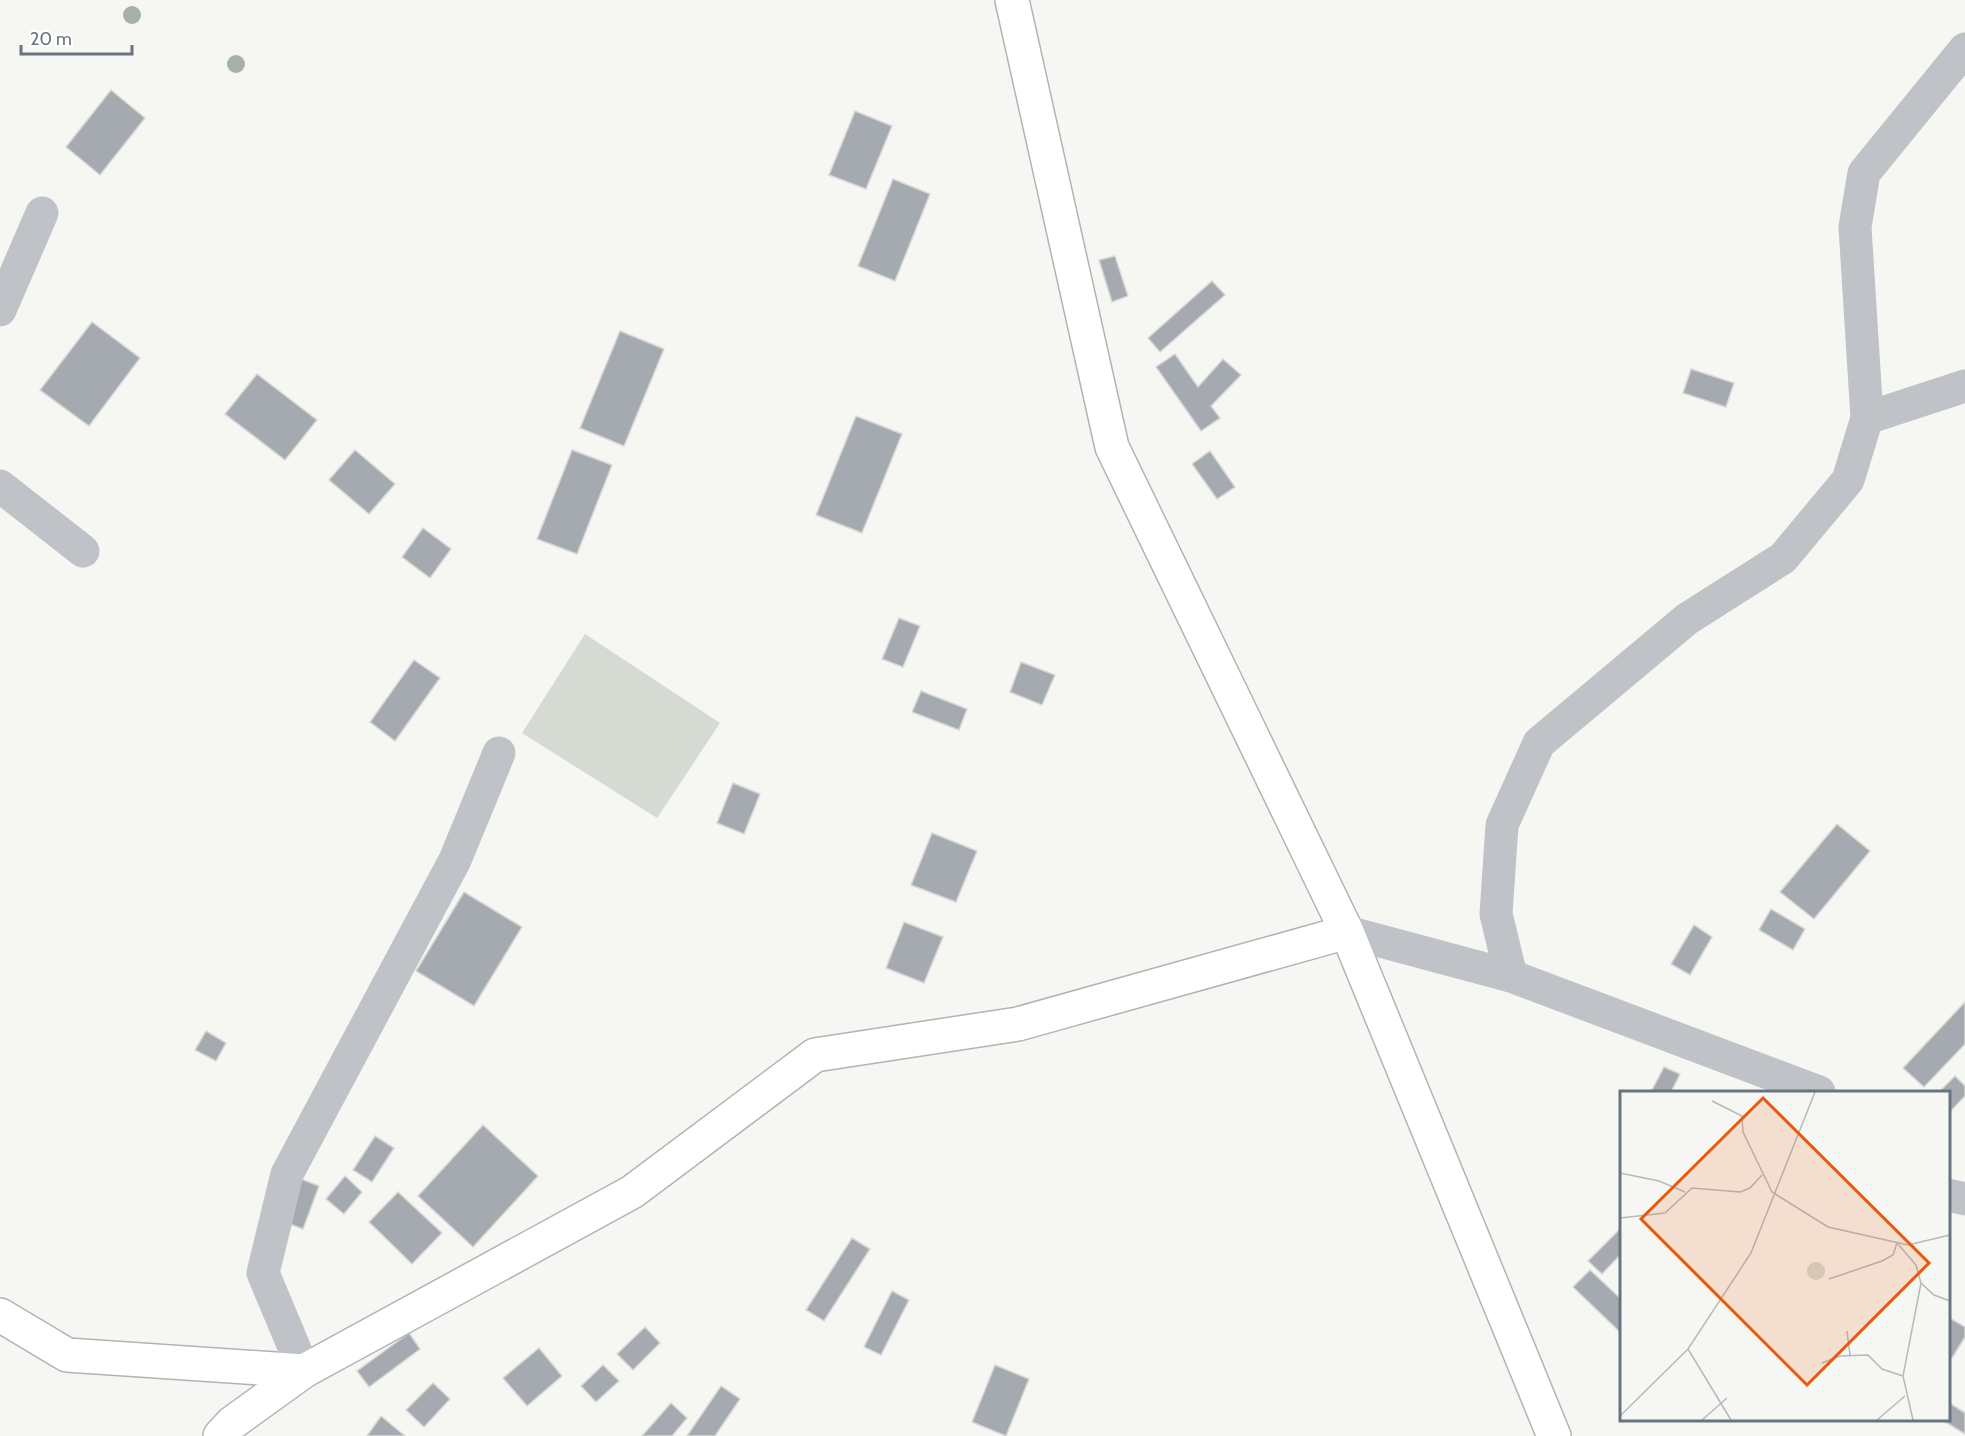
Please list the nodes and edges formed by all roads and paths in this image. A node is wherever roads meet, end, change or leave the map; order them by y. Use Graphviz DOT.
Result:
graph roads {
  1 [pos="1012,0"];
  2 [pos="1965,49"];
  3 [pos="42,213"];
  4 [pos="0,310"];
  5 [pos="1965,386"];
  6 [pos="1867,418"];
  7 [pos="0,486"];
  8 [pos="83,551"];
  9 [pos="499,753"];
  10 [pos="1347,932"];
  11 [pos="1511,976"];
  12 [pos="1816,1091"];
  13 [pos="1950,1195"];
  14 [pos="1965,1199"];
  15 [pos="0,1315"];
  16 [pos="304,1371"];
  17 [pos="220,1436"];
  18 [pos="1554,1436"];
  1 -- 10 [label="street"];
  2 -- 6 [label="street"];
  3 -- 4 [label="street"];
  5 -- 6 [label="street"];
  6 -- 11 [label="street"];
  7 -- 8 [label="street"];
  9 -- 16 [label="street"];
  10 -- 11 [label="street"];
  10 -- 16 [label="street"];
  10 -- 18 [label="street"];
  11 -- 12 [label="street"];
  13 -- 14 [label="street"];
  15 -- 16 [label="street"];
  16 -- 17 [label="street"];
}
